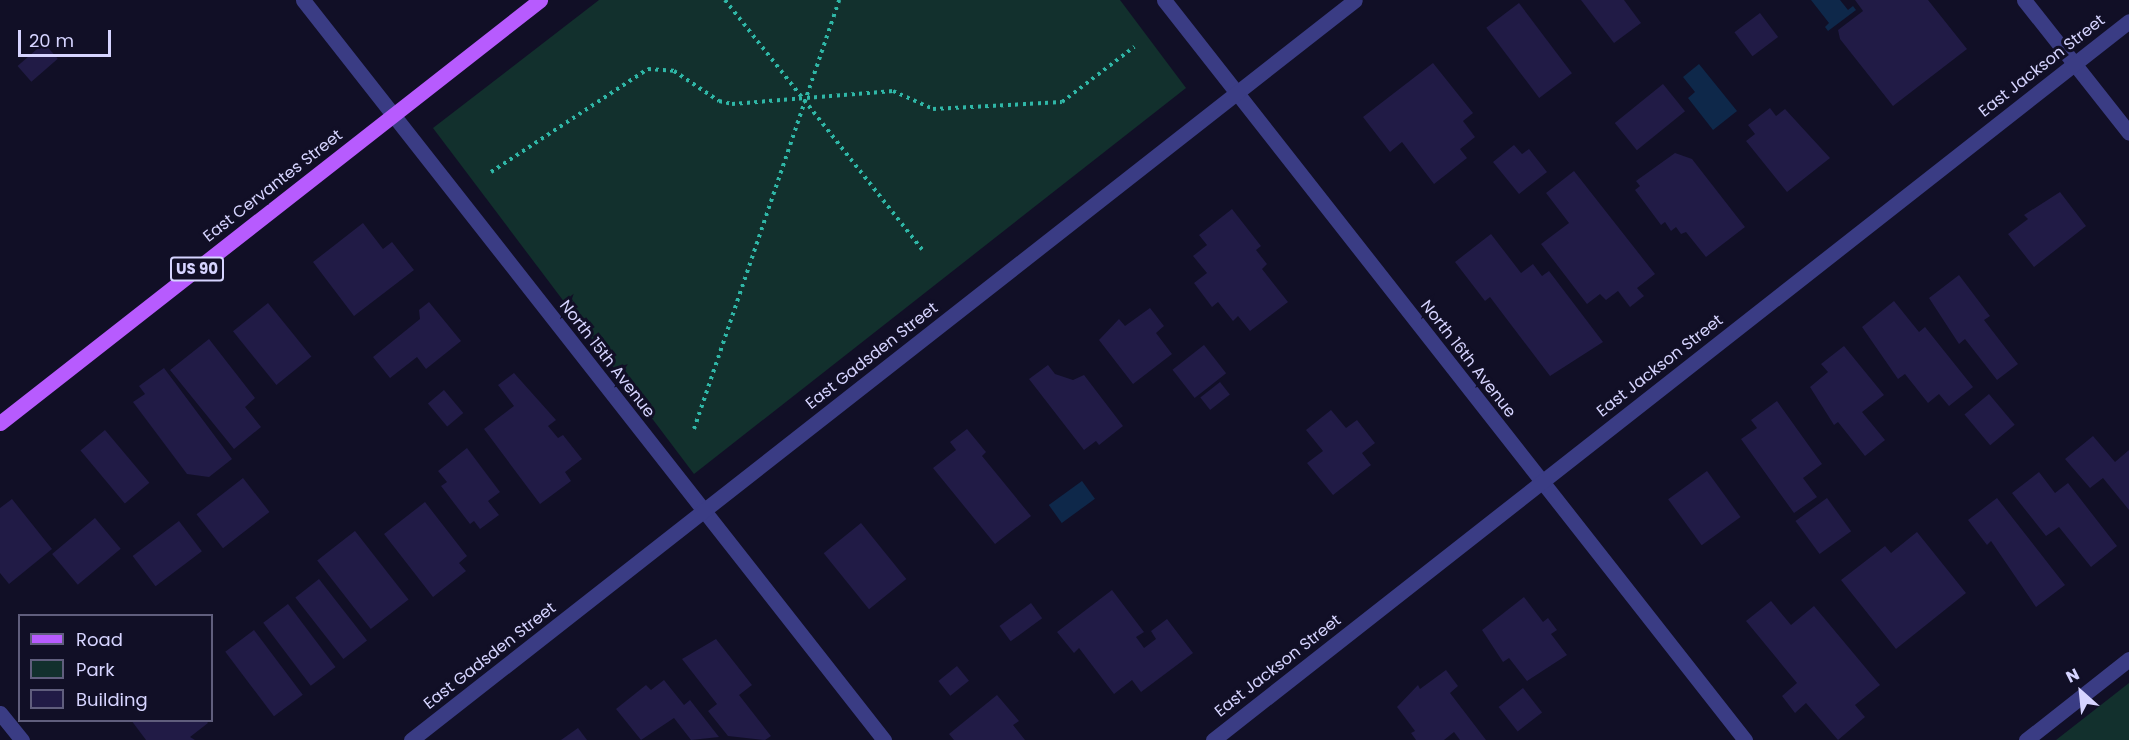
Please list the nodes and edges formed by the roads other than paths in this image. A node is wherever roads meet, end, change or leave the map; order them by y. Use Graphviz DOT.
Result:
graph roads {
  1 [pos="303,0"];
  2 [pos="540,0"];
  3 [pos="1164,0"];
  4 [pos="1355,0"];
  5 [pos="2024,0"];
  6 [pos="2129,21"];
  7 [pos="2075,64"];
  8 [pos="1236,93"];
  9 [pos="393,115"];
  10 [pos="2129,133"];
  11 [pos="0,423"];
  12 [pos="1542,482"];
  13 [pos="704,511"];
  14 [pos="2129,659"];
  15 [pos="0,713"];
  16 [pos="22,740"];
  17 [pos="411,740"];
  18 [pos="884,740"];
  19 [pos="1213,740"];
  20 [pos="1745,740"];
  21 [pos="2026,740"];
  1 -- 9 [label="street, North 15th Avenue"];
  2 -- 9 [label="main road, East Cervantes Street / US 90"];
  3 -- 8 [label="street, North 16th Avenue"];
  4 -- 8 [label="street, East Gadsden Street"];
  5 -- 7 [label="street"];
  6 -- 7 [label="street, East Jackson Street"];
  7 -- 10 [label="street"];
  7 -- 12 [label="street, East Jackson Street"];
  8 -- 12 [label="street, North 16th Avenue"];
  8 -- 13 [label="street, East Gadsden Street"];
  9 -- 11 [label="main road, East Cervantes Street / US 90"];
  9 -- 13 [label="street, North 15th Avenue"];
  12 -- 19 [label="street, East Jackson Street"];
  12 -- 20 [label="street, North 16th Avenue"];
  13 -- 17 [label="street, East Gadsden Street"];
  13 -- 18 [label="street, North 15th Avenue"];
  14 -- 21 [label="street"];
  15 -- 16 [label="street"];
}
